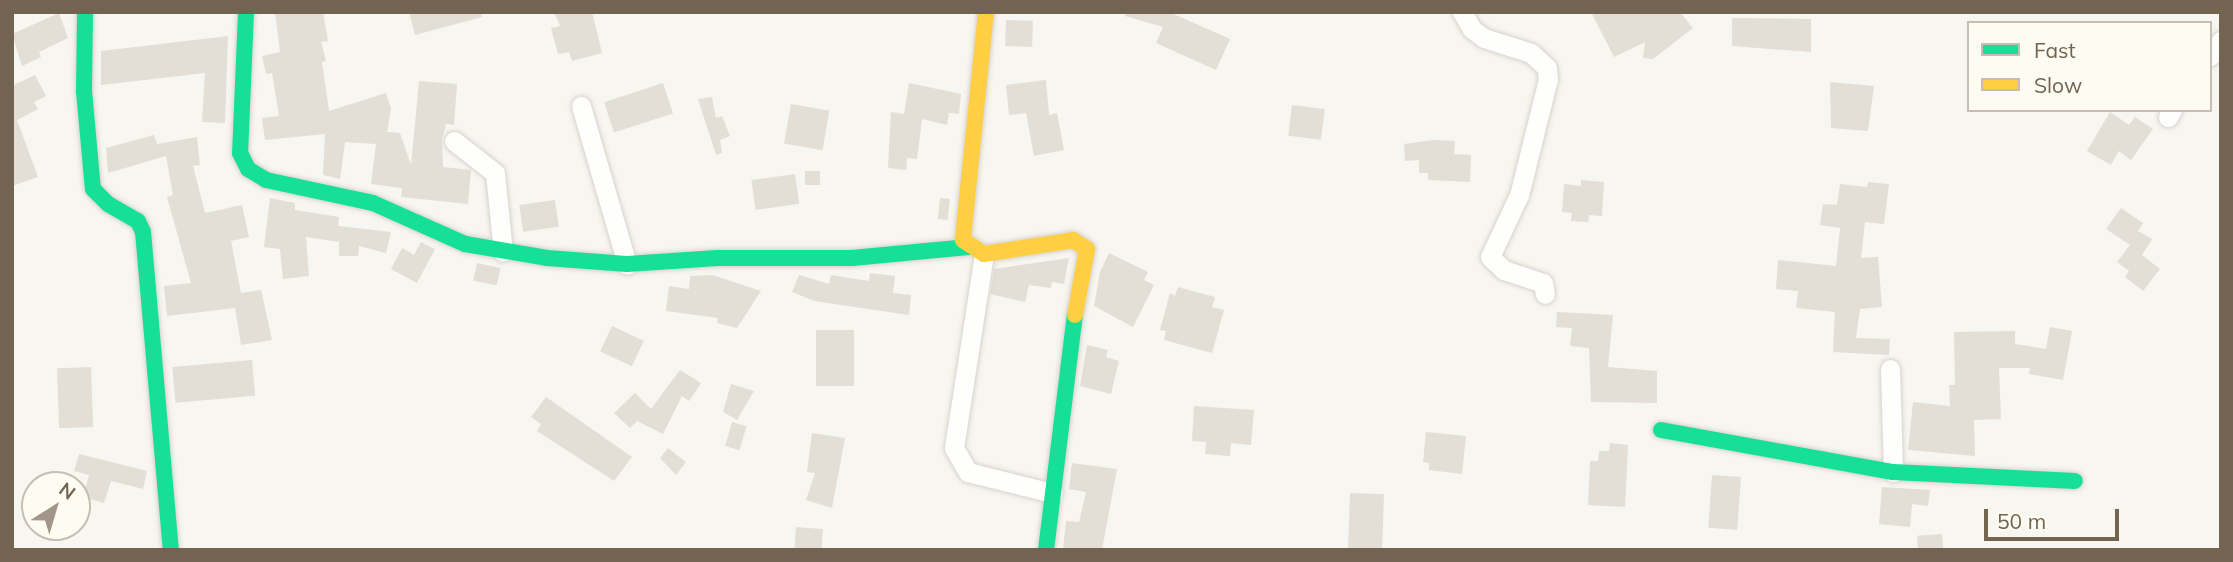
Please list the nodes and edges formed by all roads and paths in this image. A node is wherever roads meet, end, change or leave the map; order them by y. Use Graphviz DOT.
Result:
graph roads {
  1 [pos="85,12"];
  2 [pos="246,12"];
  3 [pos="986,12"];
  4 [pos="1462,12"];
  5 [pos="581,106"];
  6 [pos="454,141"];
  7 [pos="976,251"];
  8 [pos="503,252"];
  9 [pos="627,264"];
  10 [pos="1545,294"];
  11 [pos="1890,369"];
  12 [pos="1661,430"];
  13 [pos="1893,472"];
  14 [pos="2075,481"];
  15 [pos="1052,493"];
  16 [pos="171,550"];
  17 [pos="1046,550"];
  1 -- 16 [label="street"];
  2 -- 8 [label="street"];
  3 -- 7 [label="street"];
  4 -- 10 [label="street"];
  5 -- 9 [label="street"];
  6 -- 8 [label="street"];
  7 -- 9 [label="street"];
  7 -- 15 [label="street"];
  7 -- 15 [label="street"];
  8 -- 9 [label="street"];
  11 -- 13 [label="street"];
  12 -- 13 [label="street"];
  13 -- 14 [label="street"];
  15 -- 17 [label="street"];
}
